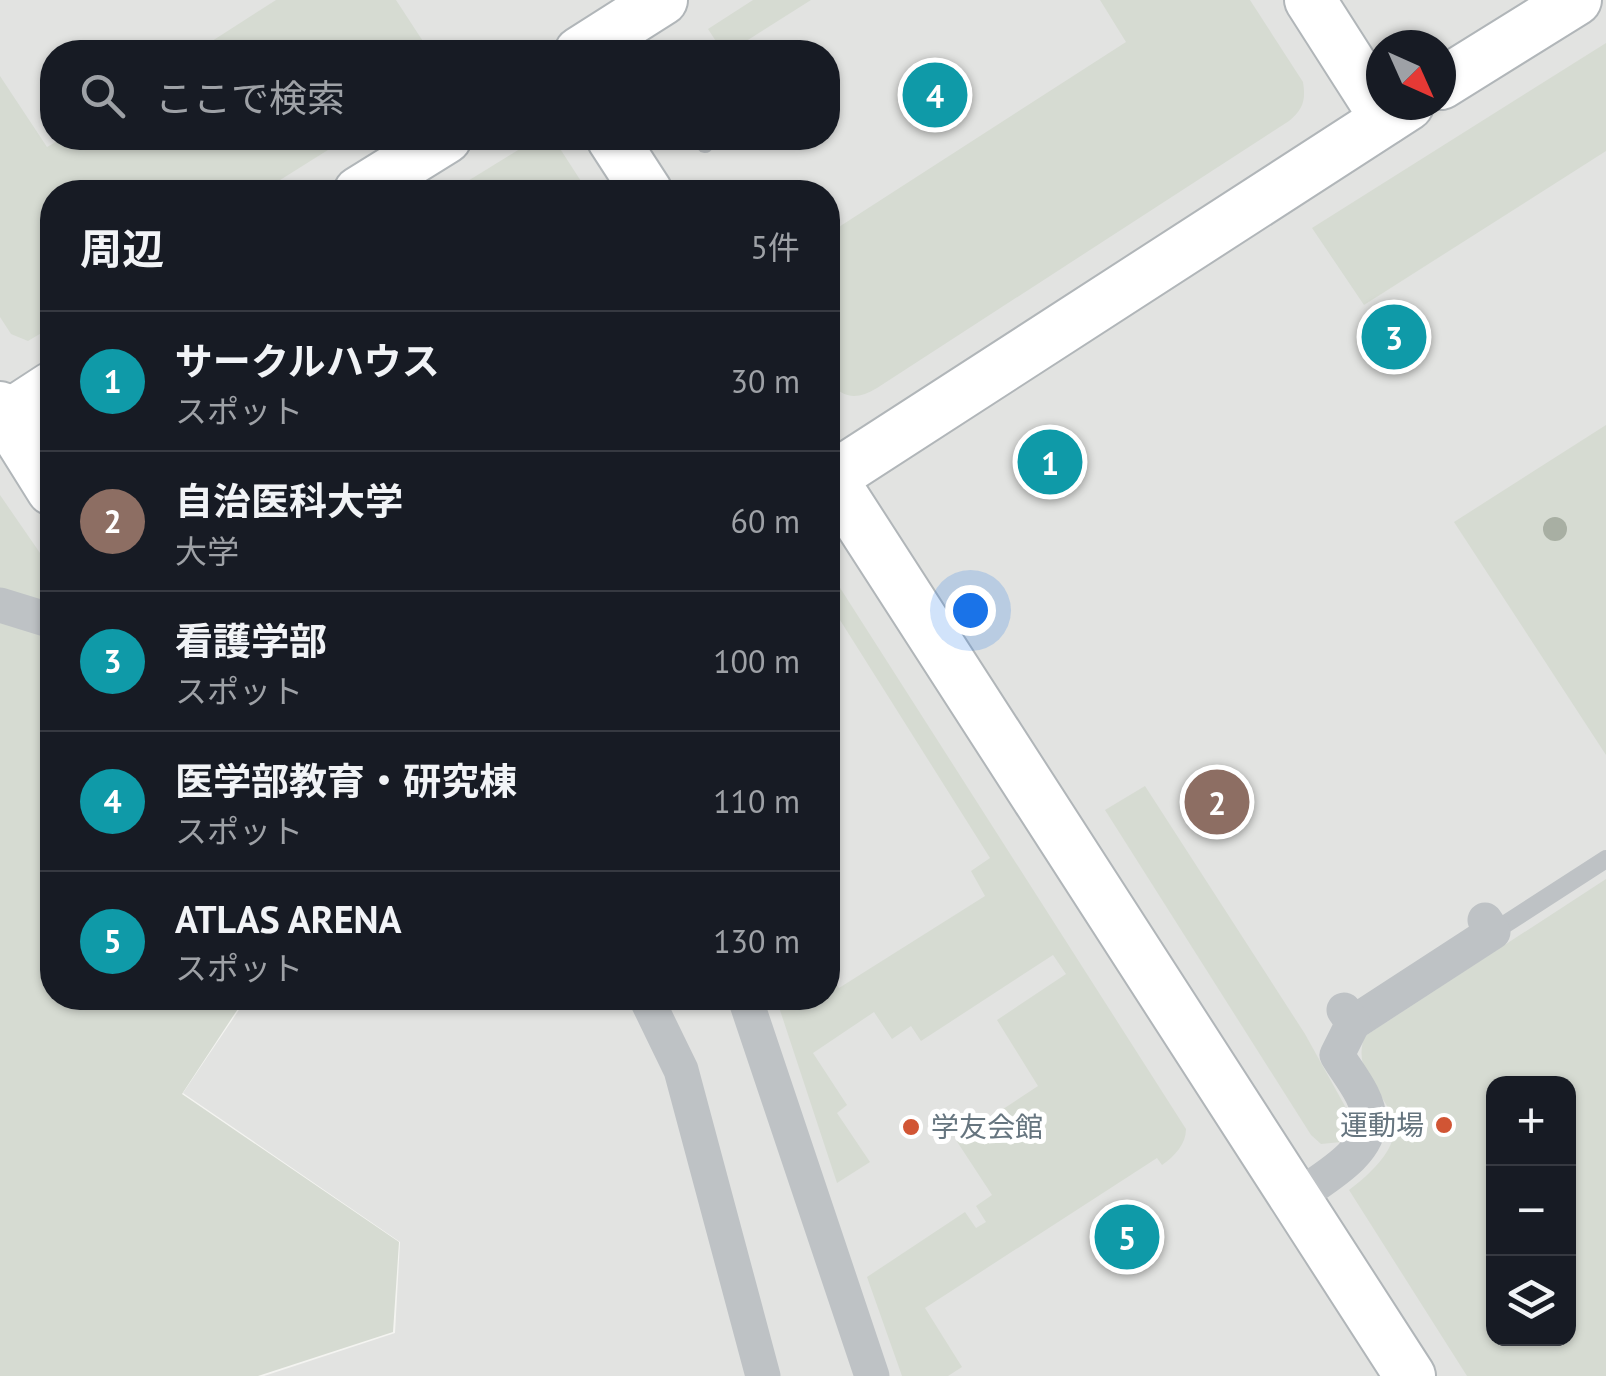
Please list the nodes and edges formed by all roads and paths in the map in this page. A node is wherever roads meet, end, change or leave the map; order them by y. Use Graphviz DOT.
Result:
graph roads {
  1 [pos="662,0"];
  2 [pos="1310,0"];
  3 [pos="1576,0"];
  4 [pos="599,40"];
  5 [pos="1366,72"];
  6 [pos="1456,75"];
  7 [pos="1385,120"];
  8 [pos="427,150"];
  9 [pos="378,180"];
  10 [pos="40,393"];
  11 [pos="3,412"];
  12 [pos="840,470"];
  13 [pos="40,471"];
  14 [pos="840,494"];
  15 [pos="0,605"];
  16 [pos="40,617"];
  17 [pos="1606,860"];
  18 [pos="1489,926"];
  19 [pos="652,1010"];
  20 [pos="749,1010"];
  21 [pos="1295,1199"];
  22 [pos="763,1376"];
  23 [pos="872,1376"];
  24 [pos="1410,1376"];
  1 -- 4 [label="street"];
  2 -- 5 [label="street"];
  3 -- 6 [label="street"];
  7 -- 12 [label="street"];
  8 -- 9 [label="street"];
  10 -- 11 [label="street"];
  11 -- 13 [label="street"];
  14 -- 21 [label="street"];
  15 -- 16 [label="street"];
  17 -- 18 [label="lane"];
  18 -- 21 [label="street"];
  19 -- 22 [label="street"];
  20 -- 23 [label="street"];
  21 -- 24 [label="street"];
}
